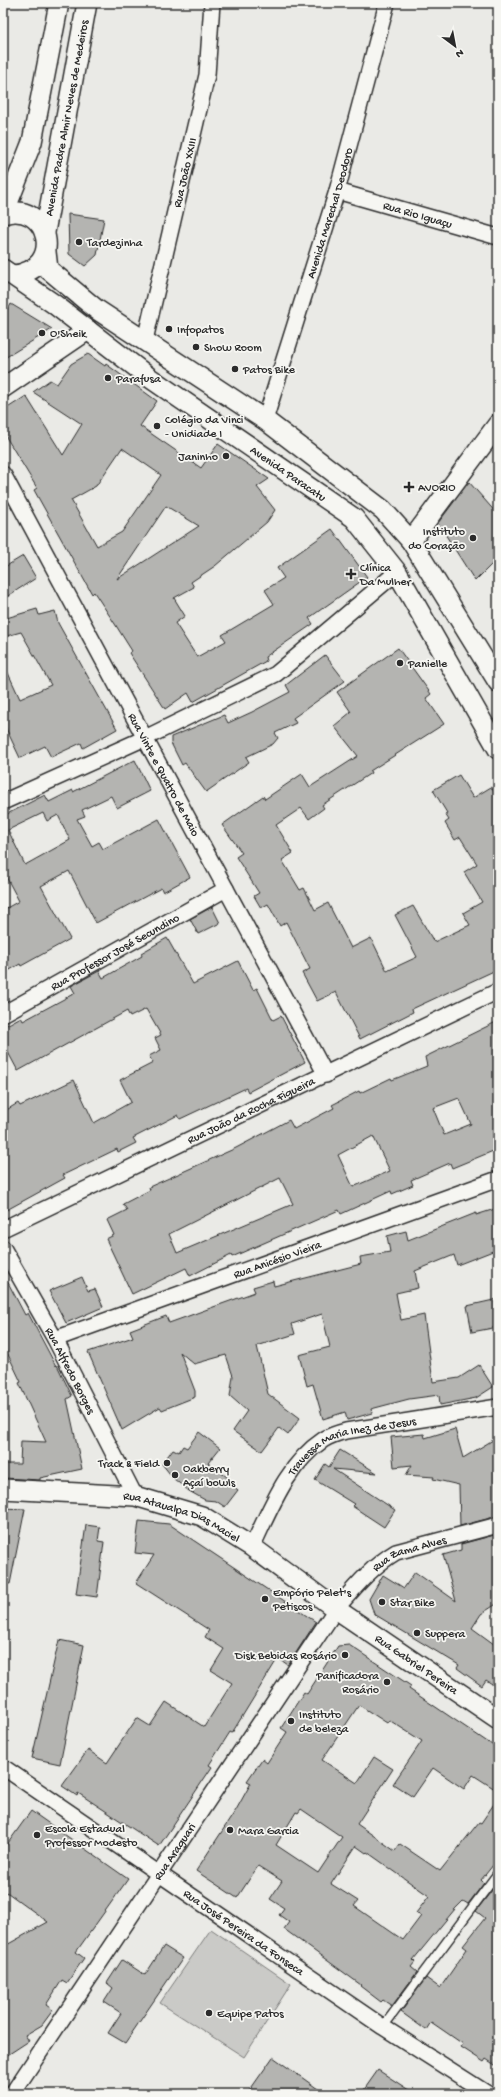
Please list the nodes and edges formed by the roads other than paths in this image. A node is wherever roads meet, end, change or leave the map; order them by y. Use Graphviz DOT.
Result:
graph roads {
  1 [pos="59,3"];
  2 [pos="87,3"];
  3 [pos="212,3"];
  4 [pos="387,3"];
  5 [pos="337,191"];
  6 [pos="4,214"];
  7 [pos="45,232"];
  8 [pos="498,236"];
  9 [pos="46,252"];
  10 [pos="8,272"];
  11 [pos="88,330"];
  12 [pos="145,340"];
  13 [pos="3,388"];
  14 [pos="265,420"];
  15 [pos="498,424"];
  16 [pos="3,474"];
  17 [pos="411,541"];
  18 [pos="397,572"];
  19 [pos="498,682"];
  20 [pos="145,738"];
  21 [pos="498,749"];
  22 [pos="3,802"];
  23 [pos="226,889"];
  24 [pos="498,991"];
  25 [pos="3,1014"];
  26 [pos="326,1075"];
  27 [pos="498,1179"];
  28 [pos="3,1229"];
  29 [pos="3,1248"];
  30 [pos="55,1339"];
  31 [pos="498,1407"];
  32 [pos="3,1489"];
  33 [pos="135,1496"];
  34 [pos="498,1525"];
  35 [pos="252,1547"];
  36 [pos="336,1609"];
  37 [pos="498,1719"];
  38 [pos="3,1767"];
  39 [pos="498,1873"];
  40 [pos="159,1875"];
  41 [pos="383,2027"];
  42 [pos="12,2094"];
  43 [pos="488,2094"];
  1 -- 6 [label="street"];
  2 -- 7 [label="street, Avenida Padre Almir Neves de Medeiros"];
  3 -- 12 [label="street, Rua João XXIII"];
  4 -- 5 [label="street, Avenida Marechal Deodoro"];
  5 -- 8 [label="street, Rua Rio Iguaçu"];
  5 -- 14 [label="street, Avenida Marechal Deodoro"];
  6 -- 7 [label="street"];
  7 -- 9 [label="street, Avenida Padre Almir Neves de Medeiros"];
  9 -- 10 [label="street"];
  9 -- 12 [label="street"];
  10 -- 11 [label="street, Avenida Paracatu"];
  11 -- 13 [label="street"];
  11 -- 18 [label="street, Avenida Paracatu"];
  12 -- 14 [label="street"];
  14 -- 17 [label="street"];
  15 -- 17 [label="street"];
  16 -- 20 [label="street, Rua Vinte e Quatro de Maio"];
  17 -- 19 [label="street"];
  18 -- 20 [label="street"];
  18 -- 21 [label="street, Avenida Paracatu"];
  20 -- 22 [label="street"];
  20 -- 23 [label="street, Rua Vinte e Quatro de Maio"];
  23 -- 25 [label="street, Rua Professor José Secundino"];
  23 -- 26 [label="street, Rua Vinte e Quatro de Maio"];
  24 -- 26 [label="street, Rua João da Rocha Figueira"];
  26 -- 28 [label="street, Rua João da Rocha Figueira"];
  27 -- 30 [label="street, Rua Anicésio Vieira"];
  29 -- 30 [label="street, Rua Alfredo Borges"];
  30 -- 33 [label="street, Rua Alfredo Borges"];
  31 -- 35 [label="street, Travessa Maria Inez de Jesus"];
  32 -- 33 [label="street, Rua Ataualpa Dias Maciel"];
  33 -- 35 [label="street, Rua Ataualpa Dias Maciel"];
  34 -- 36 [label="street, Rua Zama Alves"];
  35 -- 36 [label="street, Rua Ataualpa Dias Maciel"];
  36 -- 37 [label="street, Rua Gabriel Pereira"];
  36 -- 40 [label="street, Rua Araguari"];
  38 -- 40 [label="street, Rua José Pereira da Fonseca"];
  39 -- 41 [label="lane"];
  40 -- 41 [label="street, Rua José Pereira da Fonseca"];
  40 -- 42 [label="street, Rua Araguari"];
  41 -- 43 [label="street, Rua José Pereira da Fonseca"];
}
